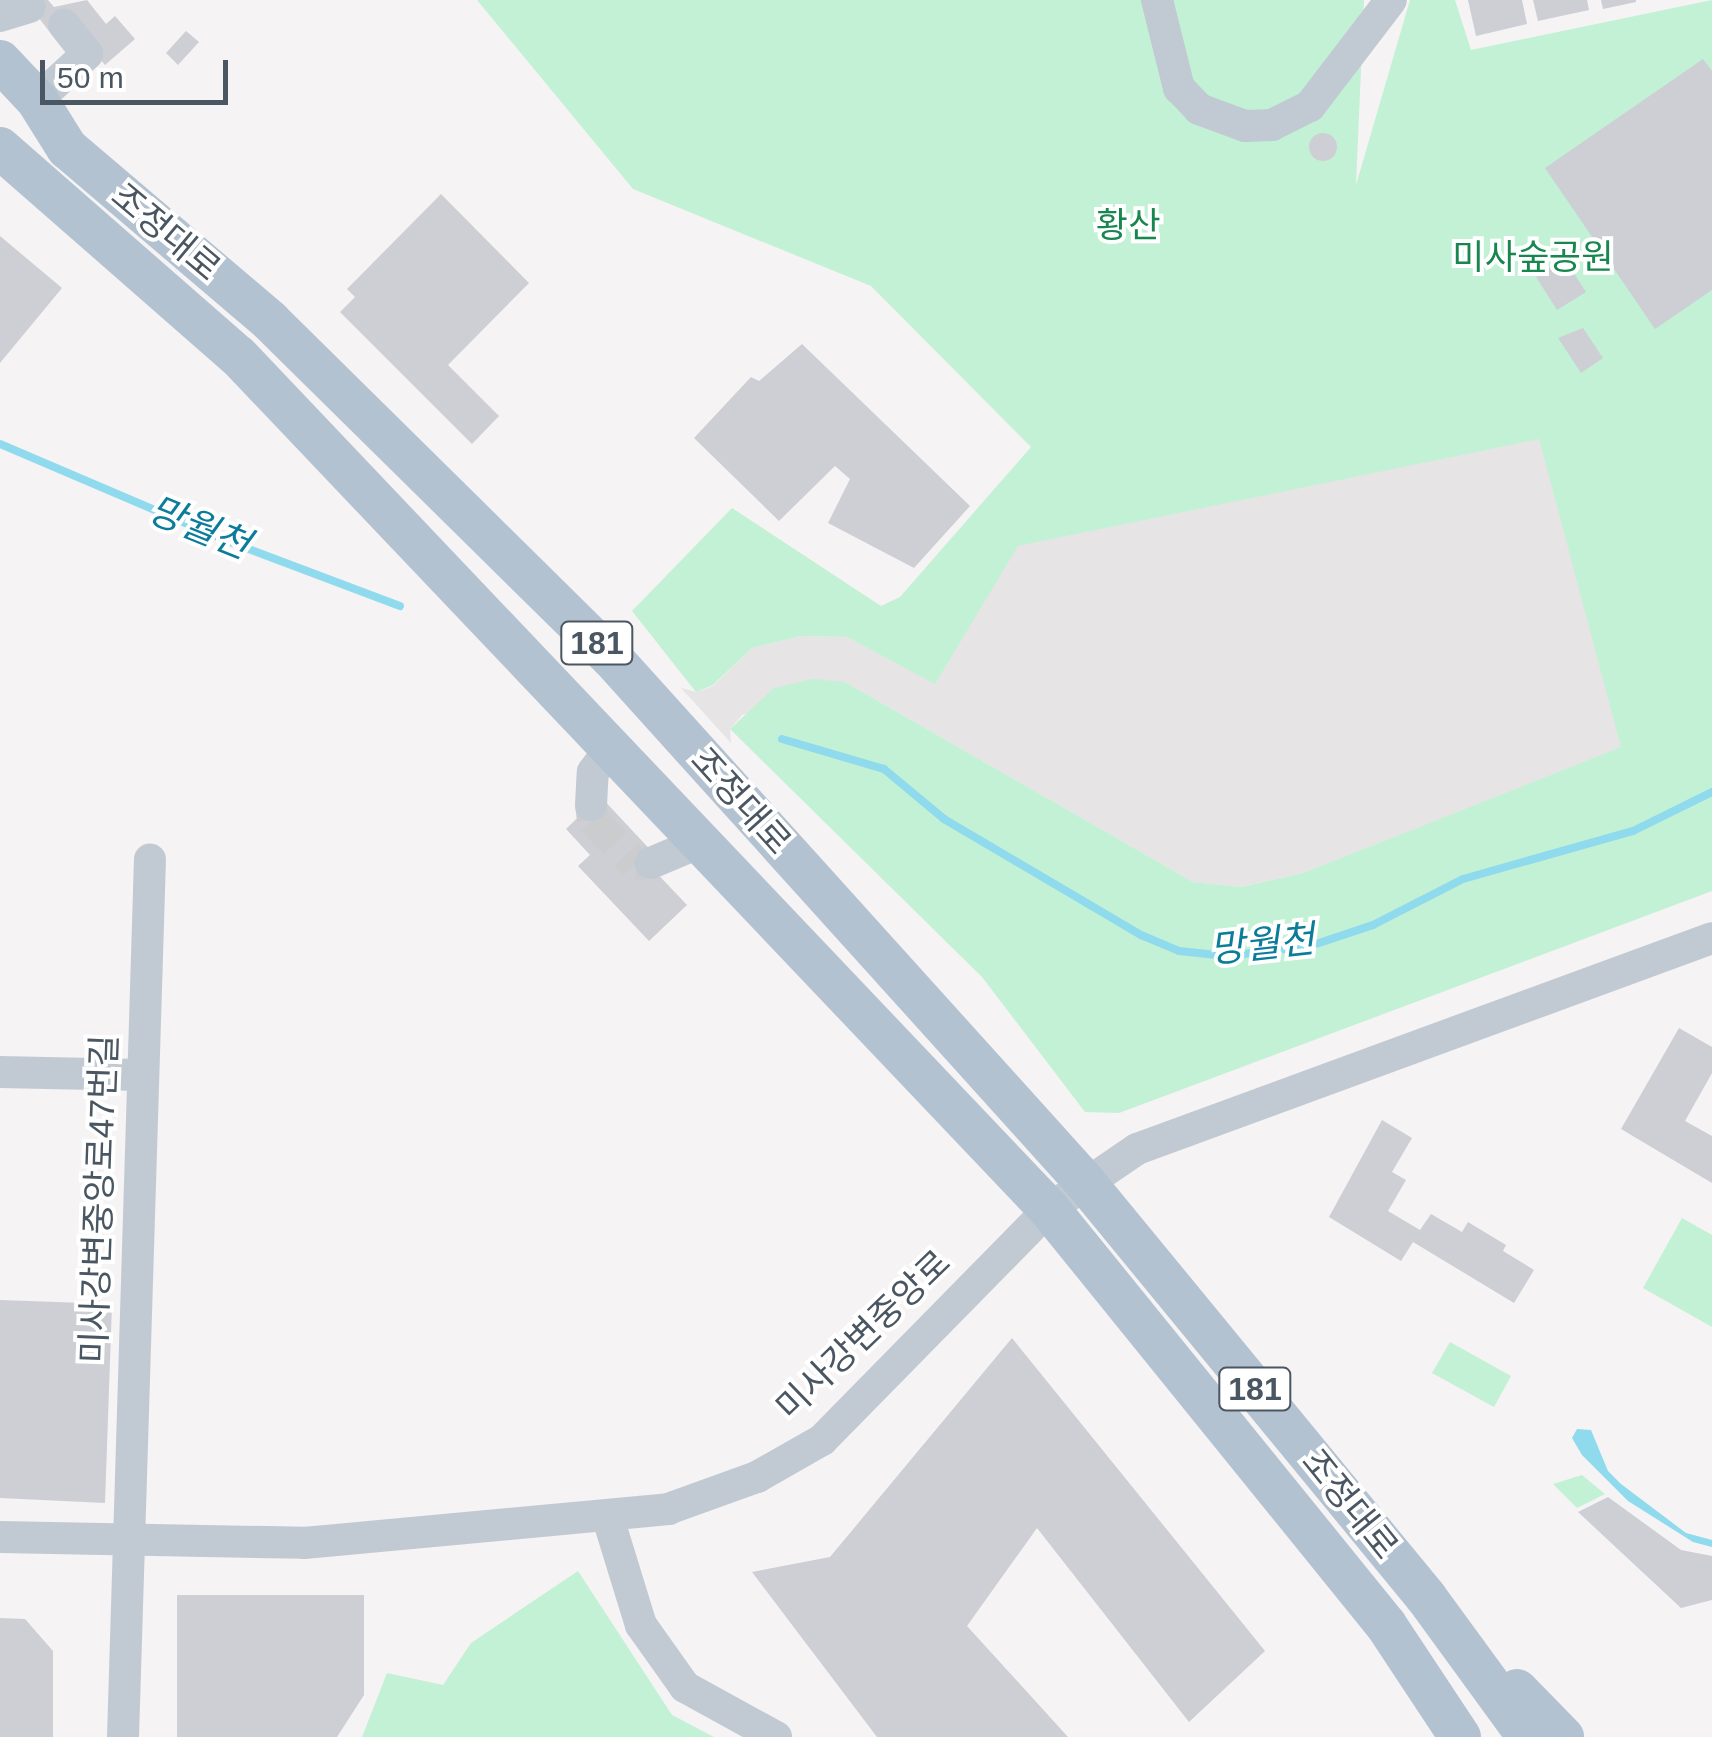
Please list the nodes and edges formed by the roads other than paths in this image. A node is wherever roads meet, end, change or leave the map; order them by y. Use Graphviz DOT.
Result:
graph roads {
  1 [pos="1157,0"];
  2 [pos="1391,0"];
  3 [pos="64,25"];
  4 [pos="0,62"];
  5 [pos="19,93"];
  6 [pos="0,148"];
  7 [pos="611,747"];
  8 [pos="591,805"];
  9 [pos="701,842"];
  10 [pos="150,860"];
  11 [pos="651,863"];
  12 [pos="1712,938"];
  13 [pos="0,1072"];
  14 [pos="141,1075"];
  15 [pos="1084,1181"];
  16 [pos="1049,1209"];
  17 [pos="608,1518"];
  18 [pos="0,1537"];
  19 [pos="130,1542"];
  20 [pos="1426,1597"];
  21 [pos="1386,1625"];
  22 [pos="123,1737"];
  23 [pos="776,1737"];
  24 [pos="1460,1737"];
  25 [pos="1476,1737"];
  26 [pos="1528,1737"];
  27 [pos="1564,1737"];
  1 -- 2 [label="street"];
  3 -- 5 [label="street"];
  4 -- 5 [label="main road, 조정대로"];
  5 -- 15 [label="main road, 조정대로 / 181"];
  6 -- 7 [label="main road, 조정대로"];
  7 -- 8 [label="street"];
  7 -- 9 [label="main road, 조정대로"];
  9 -- 11 [label="street"];
  9 -- 16 [label="main road, 조정대로"];
  10 -- 14 [label="street, 미사강변중앙로47번길"];
  12 -- 15 [label="street, 미사강변중앙로"];
  13 -- 14 [label="street"];
  14 -- 19 [label="street, 미사강변중앙로47번길"];
  15 -- 16 [label="street, 미사강변중앙로"];
  15 -- 20 [label="main road, 조정대로 / 181"];
  16 -- 17 [label="street, 미사강변중앙로"];
  16 -- 21 [label="main road, 조정대로"];
  17 -- 19 [label="street, 미사강변중앙로"];
  17 -- 23 [label="street"];
  18 -- 19 [label="street, 미사강변중앙로"];
  19 -- 22 [label="street, 미사강변중앙로47번길"];
  20 -- 26 [label="main road, 조정대로 / 181"];
  20 -- 27 [label="main road, 조정대로"];
  21 -- 24 [label="main road, 조정대로"];
  21 -- 25 [label="main road, 조정대로"];
}
